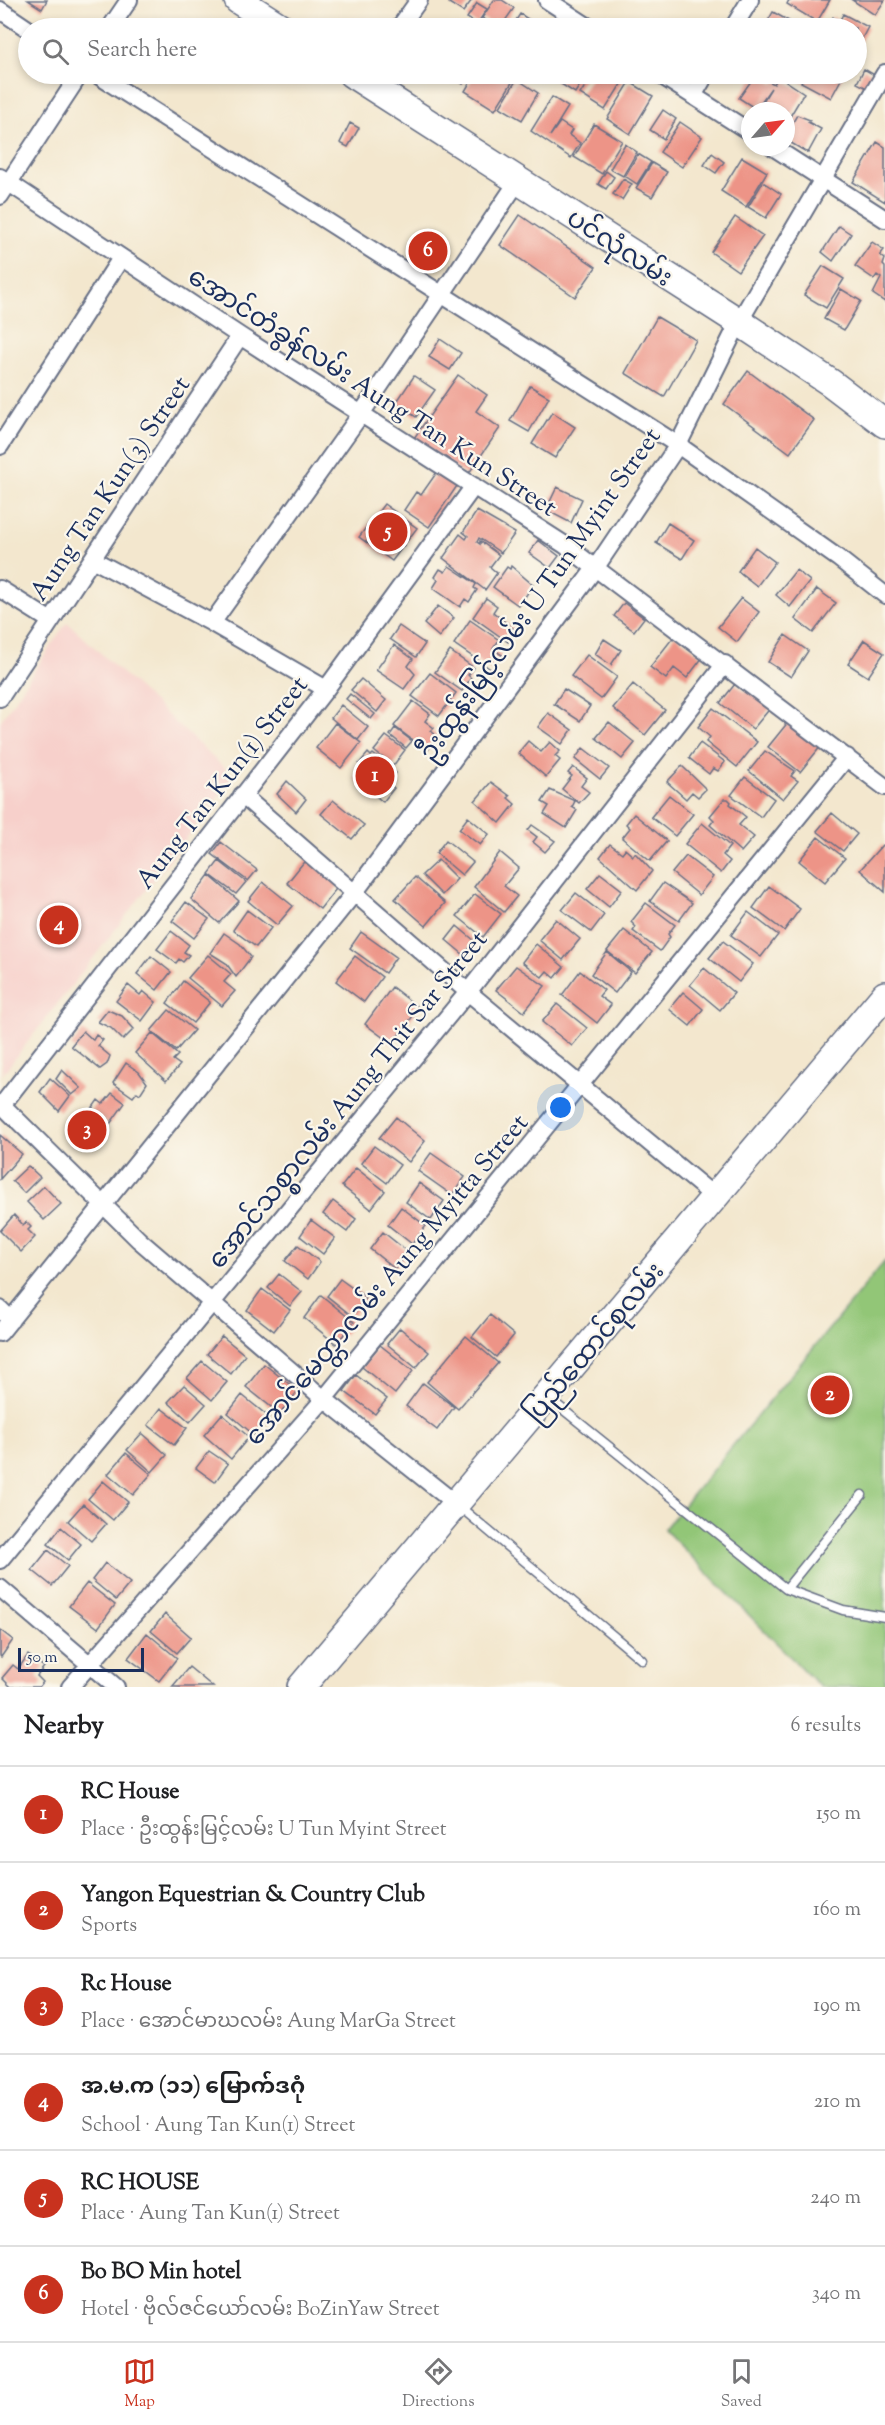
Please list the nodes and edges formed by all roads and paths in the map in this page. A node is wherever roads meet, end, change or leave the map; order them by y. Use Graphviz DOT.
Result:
graph roads {
  1 [pos="129,0"];
  2 [pos="238,0"];
  3 [pos="418,0"];
  4 [pos="547,0"];
  5 [pos="750,0"];
  6 [pos="571,7"];
  7 [pos="0,10"];
  8 [pos="117,18"];
  9 [pos="266,18"];
  10 [pos="406,18"];
  11 [pos="739,18"];
  12 [pos="18,22"];
  13 [pos="885,73"];
  14 [pos="73,84"];
  15 [pos="112,84"];
  16 [pos="374,84"];
  17 [pos="674,84"];
  18 [pos="700,84"];
  19 [pos="693,96"];
  20 [pos="741,126"];
  21 [pos="787,156"];
  22 [pos="823,179"];
  23 [pos="518,182"];
  24 [pos="3,185"];
  25 [pos="885,219"];
  26 [pos="121,258"];
  27 [pos="441,294"];
  28 [pos="739,322"];
  29 [pos="240,336"];
  30 [pos="361,414"];
  31 [pos="885,424"];
  32 [pos="678,445"];
  33 [pos="0,446"];
  34 [pos="474,486"];
  35 [pos="92,559"];
  36 [pos="596,567"];
  37 [pos="0,589"];
  38 [pos="885,595"];
  39 [pos="51,621"];
  40 [pos="212,623"];
  41 [pos="725,664"];
  42 [pos="326,689"];
  43 [pos="0,698"];
  44 [pos="847,757"];
  45 [pos="885,787"];
  46 [pos="242,795"];
  47 [pos="355,892"];
  48 [pos="468,992"];
  49 [pos="885,995"];
  50 [pos="578,1085"];
  51 [pos="1,1104"];
  52 [pos="716,1198"];
  53 [pos="104,1207"];
  54 [pos="213,1304"];
  55 [pos="4,1321"];
  56 [pos="548,1397"];
  57 [pos="324,1399"];
  58 [pos="862,1495"];
  59 [pos="456,1504"];
  60 [pos="0,1560"];
  61 [pos="0,1588"];
  62 [pos="786,1589"];
  63 [pos="885,1617"];
  64 [pos="642,1660"];
  65 [pos="89,1664"];
  66 [pos="70,1687"];
  67 [pos="116,1687"];
  68 [pos="301,1687"];
  1 -- 8 [label="street"];
  2 -- 9 [label="main road"];
  3 -- 10 [label="street"];
  4 -- 6 [label="street"];
  5 -- 11 [label="street"];
  7 -- 12 [label="street"];
  13 -- 22 [label="street, ဦးထွန်းမြင့်လမ်း U Tun Myint Street"];
  14 -- 24 [label="street"];
  15 -- 27 [label="street"];
  16 -- 23 [label="main road, ပင်လုံလမ်း"];
  17 -- 19 [label="street"];
  18 -- 19 [label="street"];
  19 -- 20 [label="street"];
  21 -- 22 [label="street"];
  22 -- 25 [label="street"];
  22 -- 28 [label="street, ဦးထွန်းမြင့်လမ်း U Tun Myint Street"];
  23 -- 27 [label="street"];
  23 -- 28 [label="main road, ပင်လုံလမ်း"];
  24 -- 26 [label="street, အောင်တံခွန်လမ်း Aung Tan Kun Street"];
  26 -- 29 [label="street, အောင်တံခွန်လမ်း Aung Tan Kun Street"];
  26 -- 33 [label="street"];
  27 -- 30 [label="street"];
  27 -- 32 [label="street"];
  28 -- 31 [label="main road, ပင်လုံလမ်း"];
  28 -- 32 [label="street, ဦးထွန်းမြင့်လမ်း U Tun Myint Street"];
  29 -- 30 [label="street, အောင်တံခွန်လမ်း Aung Tan Kun Street"];
  29 -- 35 [label="street, Aung Tan Kun(3) Street"];
  30 -- 34 [label="street, အောင်တံခွန်လမ်း Aung Tan Kun Street"];
  30 -- 40 [label="street"];
  32 -- 36 [label="street, ဦးထွန်းမြင့်လမ်း U Tun Myint Street"];
  32 -- 38 [label="street"];
  34 -- 36 [label="street, အောင်တံခွန်လမ်း Aung Tan Kun Street"];
  34 -- 42 [label="street, Aung Tan Kun(1) Street"];
  35 -- 39 [label="street, Aung Tan Kun(3) Street"];
  35 -- 40 [label="street"];
  36 -- 41 [label="street, အောင်တံခွန်လမ်း Aung Tan Kun Street"];
  36 -- 47 [label="street, ဦးထွန်းမြင့်လမ်း U Tun Myint Street"];
  37 -- 39 [label="street"];
  39 -- 43 [label="street, Aung Tan Kun(3) Street"];
  40 -- 42 [label="street"];
  41 -- 44 [label="street, အောင်တံခွန်လမ်း Aung Tan Kun Street"];
  41 -- 48 [label="street, အောင်သစ္စာလမ်း Aung Thit Sar Street"];
  42 -- 46 [label="street, Aung Tan Kun(1) Street"];
  44 -- 45 [label="street, အောင်တံခွန်လမ်း Aung Tan Kun Street"];
  44 -- 50 [label="street, အောင်မေတ္တာလမ်း Aung Myitta Street"];
  46 -- 47 [label="street"];
  46 -- 51 [label="street, Aung Tan Kun(1) Street"];
  47 -- 48 [label="street"];
  47 -- 53 [label="street, ဦးထွန်းမြင့်လမ်း U Tun Myint Street"];
  48 -- 50 [label="street"];
  48 -- 54 [label="street, အောင်သစ္စာလမ်း Aung Thit Sar Street"];
  49 -- 52 [label="main road, ပြည်ထောင်စုလမ်း"];
  50 -- 52 [label="street"];
  50 -- 57 [label="street, အောင်မေတ္တာလမ်း Aung Myitta Street"];
  51 -- 53 [label="street"];
  52 -- 56 [label="main road, ပြည်ထောင်စုလမ်း"];
  53 -- 54 [label="street"];
  53 -- 55 [label="street, ဦးထွန်းမြင့်လမ်း U Tun Myint Street"];
  54 -- 57 [label="street"];
  54 -- 60 [label="street, အောင်သစ္စာလမ်း Aung Thit Sar Street"];
  56 -- 59 [label="main road, ပြည်ထောင်စုလမ်း"];
  56 -- 62 [label="lane"];
  57 -- 59 [label="street"];
  57 -- 65 [label="street, အောင်မေတ္တာလမ်း Aung Myitta Street"];
  58 -- 62 [label="lane"];
  59 -- 64 [label="lane"];
  59 -- 68 [label="main road, ပြည်ထောင်စုလမ်း"];
  61 -- 65 [label="street"];
  62 -- 63 [label="lane"];
  65 -- 66 [label="street, အောင်မေတ္တာလမ်း Aung Myitta Street"];
  65 -- 67 [label="street"];
}
